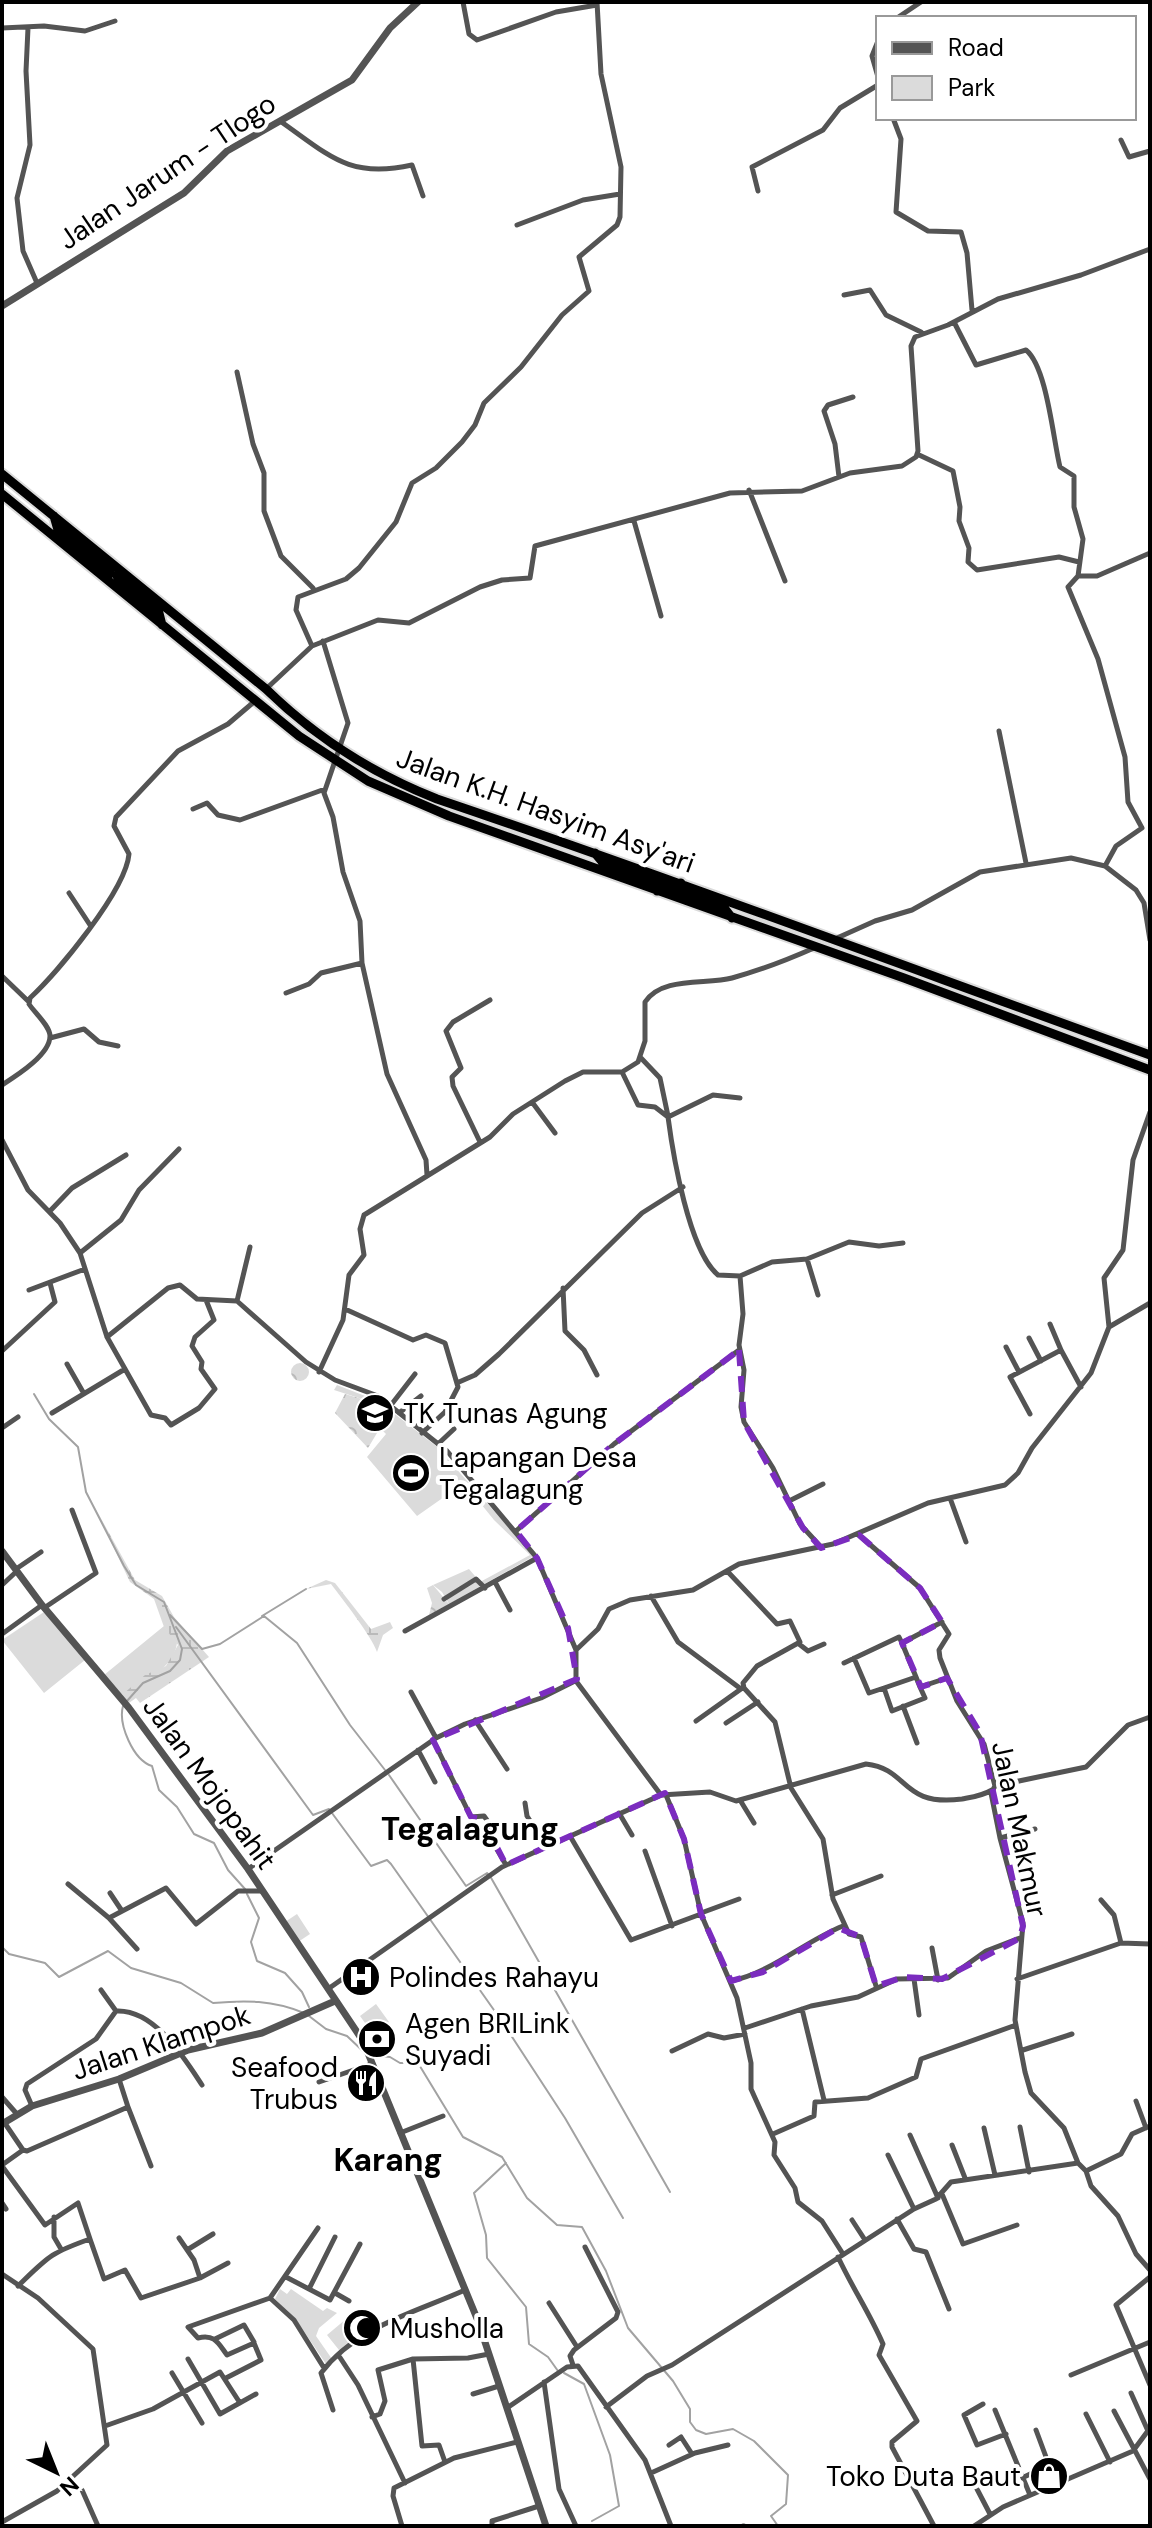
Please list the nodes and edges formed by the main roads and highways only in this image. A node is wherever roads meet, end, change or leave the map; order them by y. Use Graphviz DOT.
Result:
graph roads {
  1 [pos="2,474"];
  2 [pos="2,494"];
  3 [pos="54,516"];
  4 [pos="97,572"];
  5 [pos="127,575"];
  6 [pos="162,625"];
  7 [pos="595,853"];
  8 [pos="682,883"];
  9 [pos="654,891"];
  10 [pos="732,918"];
  11 [pos="1150,1055"];
  12 [pos="1150,1070"];
  1 -- 3 [label="highway, Jalan K.H. Hasyim Asy'ari"];
  2 -- 4 [label="highway, Jalan K.H. Hasyim Asy'ari"];
  3 -- 4 [label="highway"];
  3 -- 5 [label="highway, Jalan K.H. Hasyim Asy'ari"];
  4 -- 6 [label="highway, Jalan K.H. Hasyim Asy'ari"];
  5 -- 6 [label="highway"];
  5 -- 7 [label="highway, Jalan K.H. Hasyim Asy'ari"];
  6 -- 9 [label="highway, Jalan K.H. Hasyim Asy'ari"];
  7 -- 8 [label="highway, Jalan K.H. Hasyim Asy'ari"];
  7 -- 9 [label="highway"];
  8 -- 10 [label="highway"];
  8 -- 11 [label="highway, Jalan K.H. Hasyim Asy'ari"];
  9 -- 10 [label="highway, Jalan K.H. Hasyim Asy'ari"];
  10 -- 12 [label="highway, Jalan K.H. Hasyim Asy'ari"];
}
